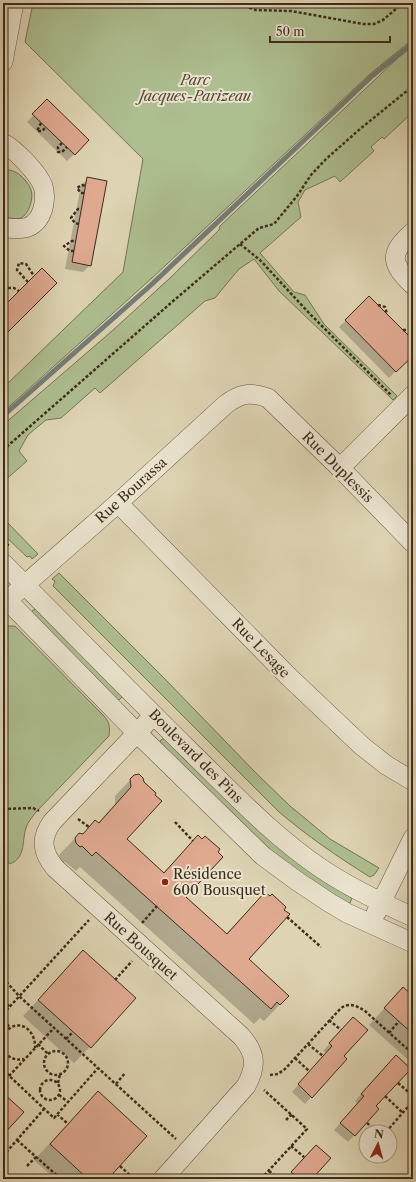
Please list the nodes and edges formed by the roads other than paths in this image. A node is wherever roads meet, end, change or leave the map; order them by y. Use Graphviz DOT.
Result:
graph roads {
  1 [pos="14,3"];
  2 [pos="3,62"];
  3 [pos="3,143"];
  4 [pos="3,228"];
  5 [pos="413,232"];
  6 [pos="413,285"];
  7 [pos="261,395"];
  8 [pos="408,401"];
  9 [pos="340,468"];
  10 [pos="118,503"];
  11 [pos="413,542"];
  12 [pos="3,563"];
  13 [pos="25,585"];
  14 [pos="4,600"];
  15 [pos="154,715"];
  16 [pos="137,733"];
  17 [pos="413,781"];
  18 [pos="413,838"];
  19 [pos="381,902"];
  20 [pos="413,917"];
  21 [pos="370,923"];
  22 [pos="413,944"];
  23 [pos="163,1179"];
  1 -- 2 [label="street"];
  3 -- 4 [label="street"];
  5 -- 6 [label="street"];
  7 -- 9 [label="street, Rue Duplessis"];
  7 -- 10 [label="street, Rue Bourassa"];
  8 -- 9 [label="street"];
  9 -- 11 [label="street, Rue Duplessis"];
  10 -- 13 [label="street, Rue Bourassa"];
  10 -- 17 [label="street, Rue Lesage"];
  12 -- 13 [label="street, Boulevard des Pins"];
  13 -- 14 [label="street, Rue Bourassa"];
  13 -- 15 [label="street, Boulevard des Pins"];
  14 -- 16 [label="street, Boulevard des Pins"];
  15 -- 16 [label="street, Rue Bousquet"];
  15 -- 19 [label="street, Boulevard des Pins"];
  16 -- 21 [label="street, Boulevard des Pins"];
  16 -- 23 [label="street, Rue Bousquet"];
  18 -- 19 [label="street"];
  19 -- 20 [label="street, Boulevard des Pins"];
  19 -- 21 [label="street"];
  21 -- 22 [label="street, Boulevard des Pins"];
}
